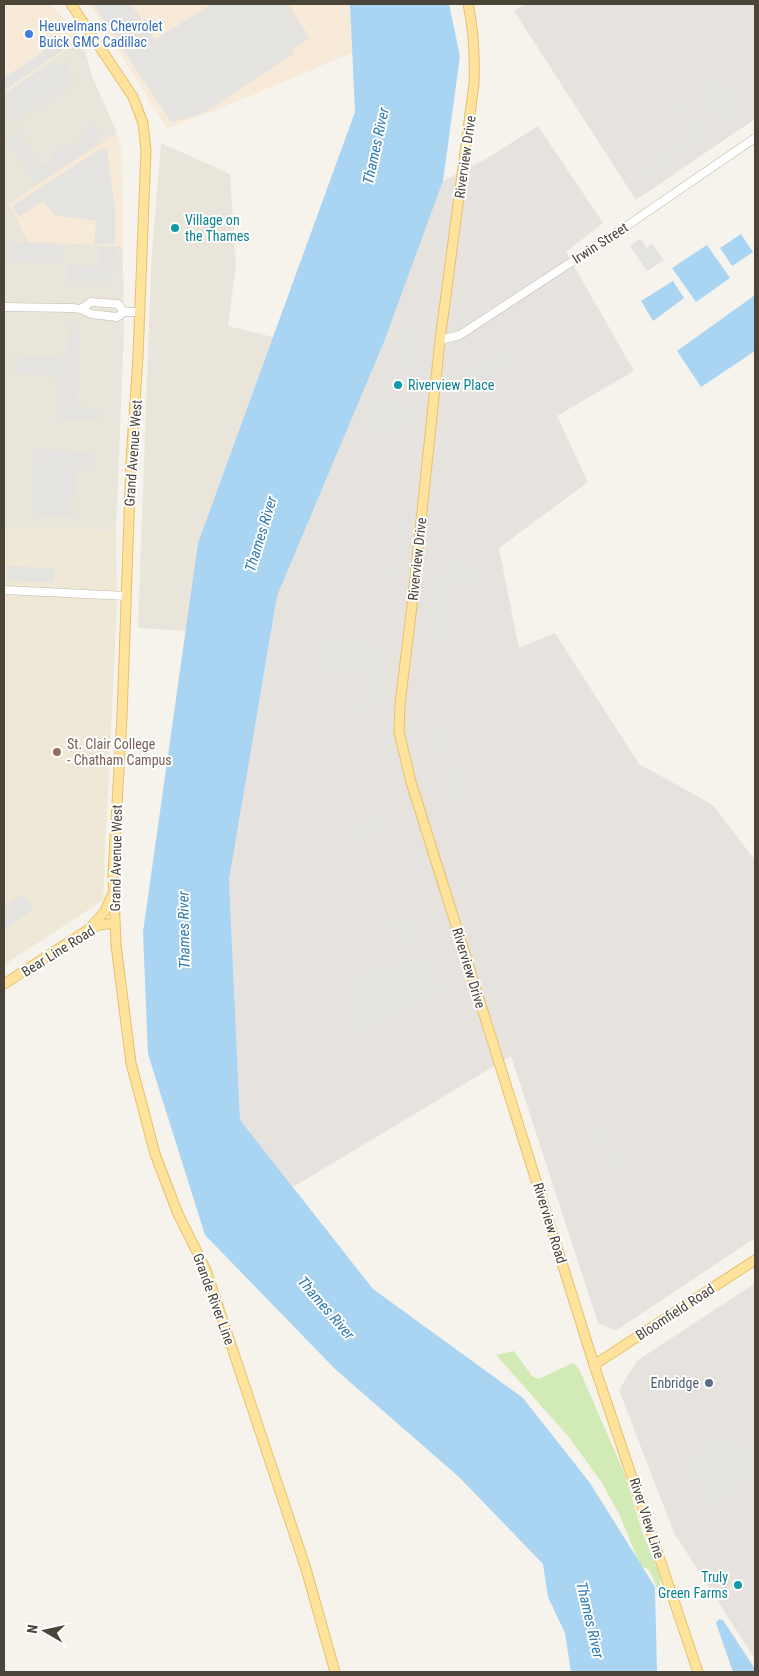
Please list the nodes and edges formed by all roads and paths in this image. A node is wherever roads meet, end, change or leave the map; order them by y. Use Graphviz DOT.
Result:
graph roads {
  1 [pos="71,4"];
  2 [pos="468,4"];
  3 [pos="755,138"];
  4 [pos="4,307"];
  5 [pos="81,309"];
  6 [pos="124,312"];
  7 [pos="140,312"];
  8 [pos="440,340"];
  9 [pos="4,590"];
  10 [pos="126,596"];
  11 [pos="114,883"];
  12 [pos="115,923"];
  13 [pos="88,929"];
  14 [pos="4,984"];
  15 [pos="505,1082"];
  16 [pos="755,1260"];
  17 [pos="594,1365"];
  18 [pos="335,1672"];
  19 [pos="698,1672"];
  1 -- 7 [label="main road, Grand Avenue West"];
  2 -- 8 [label="main road, Riverview Drive"];
  3 -- 8 [label="street, Irwin Street"];
  4 -- 5 [label="street"];
  5 -- 6 [label="street"];
  5 -- 6 [label="street"];
  6 -- 7 [label="street"];
  7 -- 10 [label="main road, Grand Avenue West"];
  8 -- 15 [label="main road, Riverview Drive"];
  9 -- 10 [label="street"];
  10 -- 11 [label="main road, Grand Avenue West"];
  11 -- 12 [label="main road, Grand Avenue West"];
  11 -- 13 [label="main road"];
  12 -- 13 [label="main road, Bear Line Road"];
  12 -- 18 [label="main road, Grande River Line"];
  13 -- 14 [label="main road, Bear Line Road"];
  15 -- 17 [label="main road, Riverview Road"];
  16 -- 17 [label="main road, Bloomfield Road"];
  17 -- 19 [label="main road, River View Line"];
}
